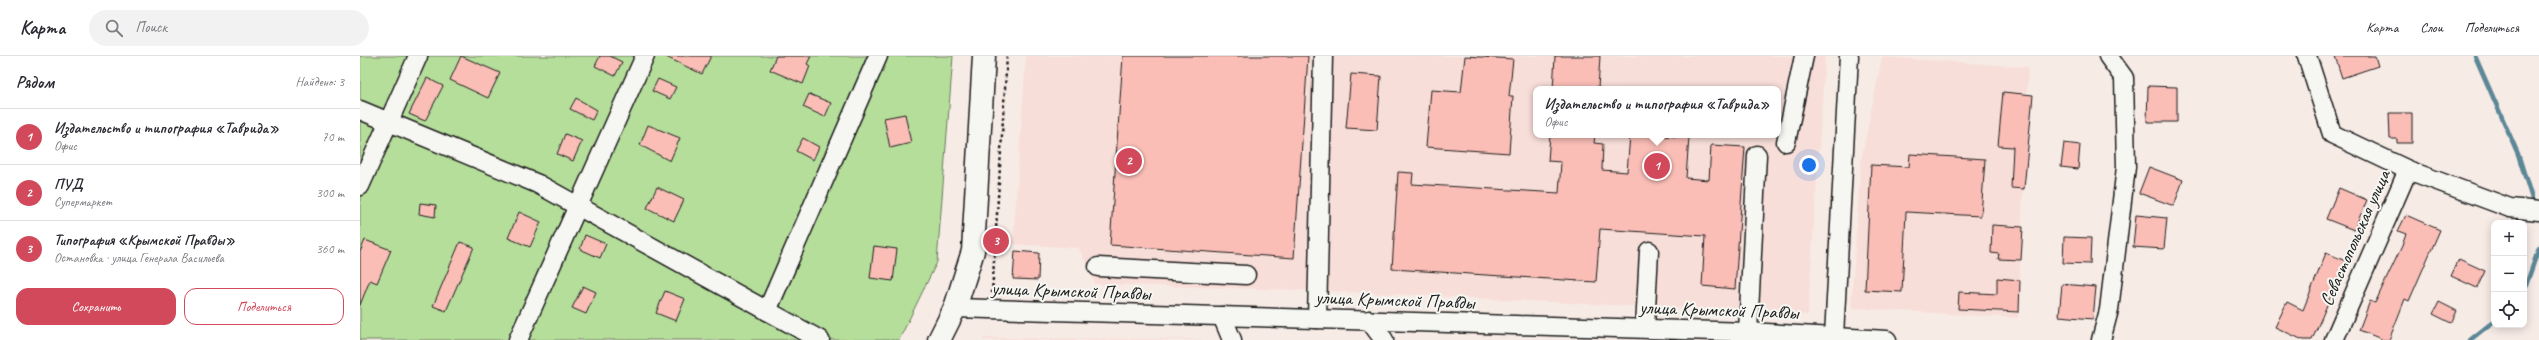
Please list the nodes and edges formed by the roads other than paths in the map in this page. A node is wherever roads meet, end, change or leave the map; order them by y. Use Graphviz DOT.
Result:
graph roads {
  1 [pos="418,56"];
  2 [pos="645,56"];
  3 [pos="878,56"];
  4 [pos="984,56"];
  5 [pos="1323,56"];
  6 [pos="1804,56"];
  7 [pos="1849,56"];
  8 [pos="2108,56"];
  9 [pos="2307,56"];
  10 [pos="360,110"];
  11 [pos="1786,142"];
  12 [pos="1757,155"];
  13 [pos="2408,170"];
  14 [pos="360,186"];
  15 [pos="2539,211"];
  16 [pos="1649,251"];
  17 [pos="1098,267"];
  18 [pos="1246,275"];
  19 [pos="955,308"];
  20 [pos="767,311"];
  21 [pos="1222,316"];
  22 [pos="1317,319"];
  23 [pos="1369,320"];
  24 [pos="1644,328"];
  25 [pos="1748,332"];
  26 [pos="1617,334"];
  27 [pos="1781,336"];
  28 [pos="1834,336"];
  29 [pos="518,340"];
  30 [pos="820,340"];
  31 [pos="939,340"];
  32 [pos="1232,340"];
  33 [pos="1384,340"];
  34 [pos="1887,340"];
  35 [pos="2101,340"];
  36 [pos="2334,340"];
  1 -- 14 [label="street"];
  2 -- 29 [label="street"];
  3 -- 20 [label="street"];
  4 -- 19 [label="main road"];
  5 -- 22 [label="street"];
  6 -- 11 [label="street"];
  7 -- 28 [label="street"];
  8 -- 35 [label="street"];
  9 -- 13 [label="street"];
  10 -- 20 [label="street"];
  12 -- 25 [label="street"];
  13 -- 15 [label="street, Севастопольская улица"];
  13 -- 36 [label="street, Севастопольская улица"];
  16 -- 24 [label="street"];
  17 -- 18 [label="street"];
  19 -- 21 [label="street, улица Крымской Правды"];
  19 -- 31 [label="main road"];
  20 -- 30 [label="street"];
  21 -- 22 [label="street, улица Крымской Правды"];
  21 -- 32 [label="street"];
  22 -- 23 [label="street, улица Крымской Правды"];
  23 -- 26 [label="street, улица Крымской Правды"];
  23 -- 33 [label="street"];
  24 -- 25 [label="street, улица Крымской Правды"];
  24 -- 26 [label="street, улица Крымской Правды"];
  25 -- 27 [label="street, улица Крымской Правды"];
  27 -- 28 [label="street, улица Крымской Правды"];
  28 -- 34 [label="street, улица Крымской Правды"];
}
